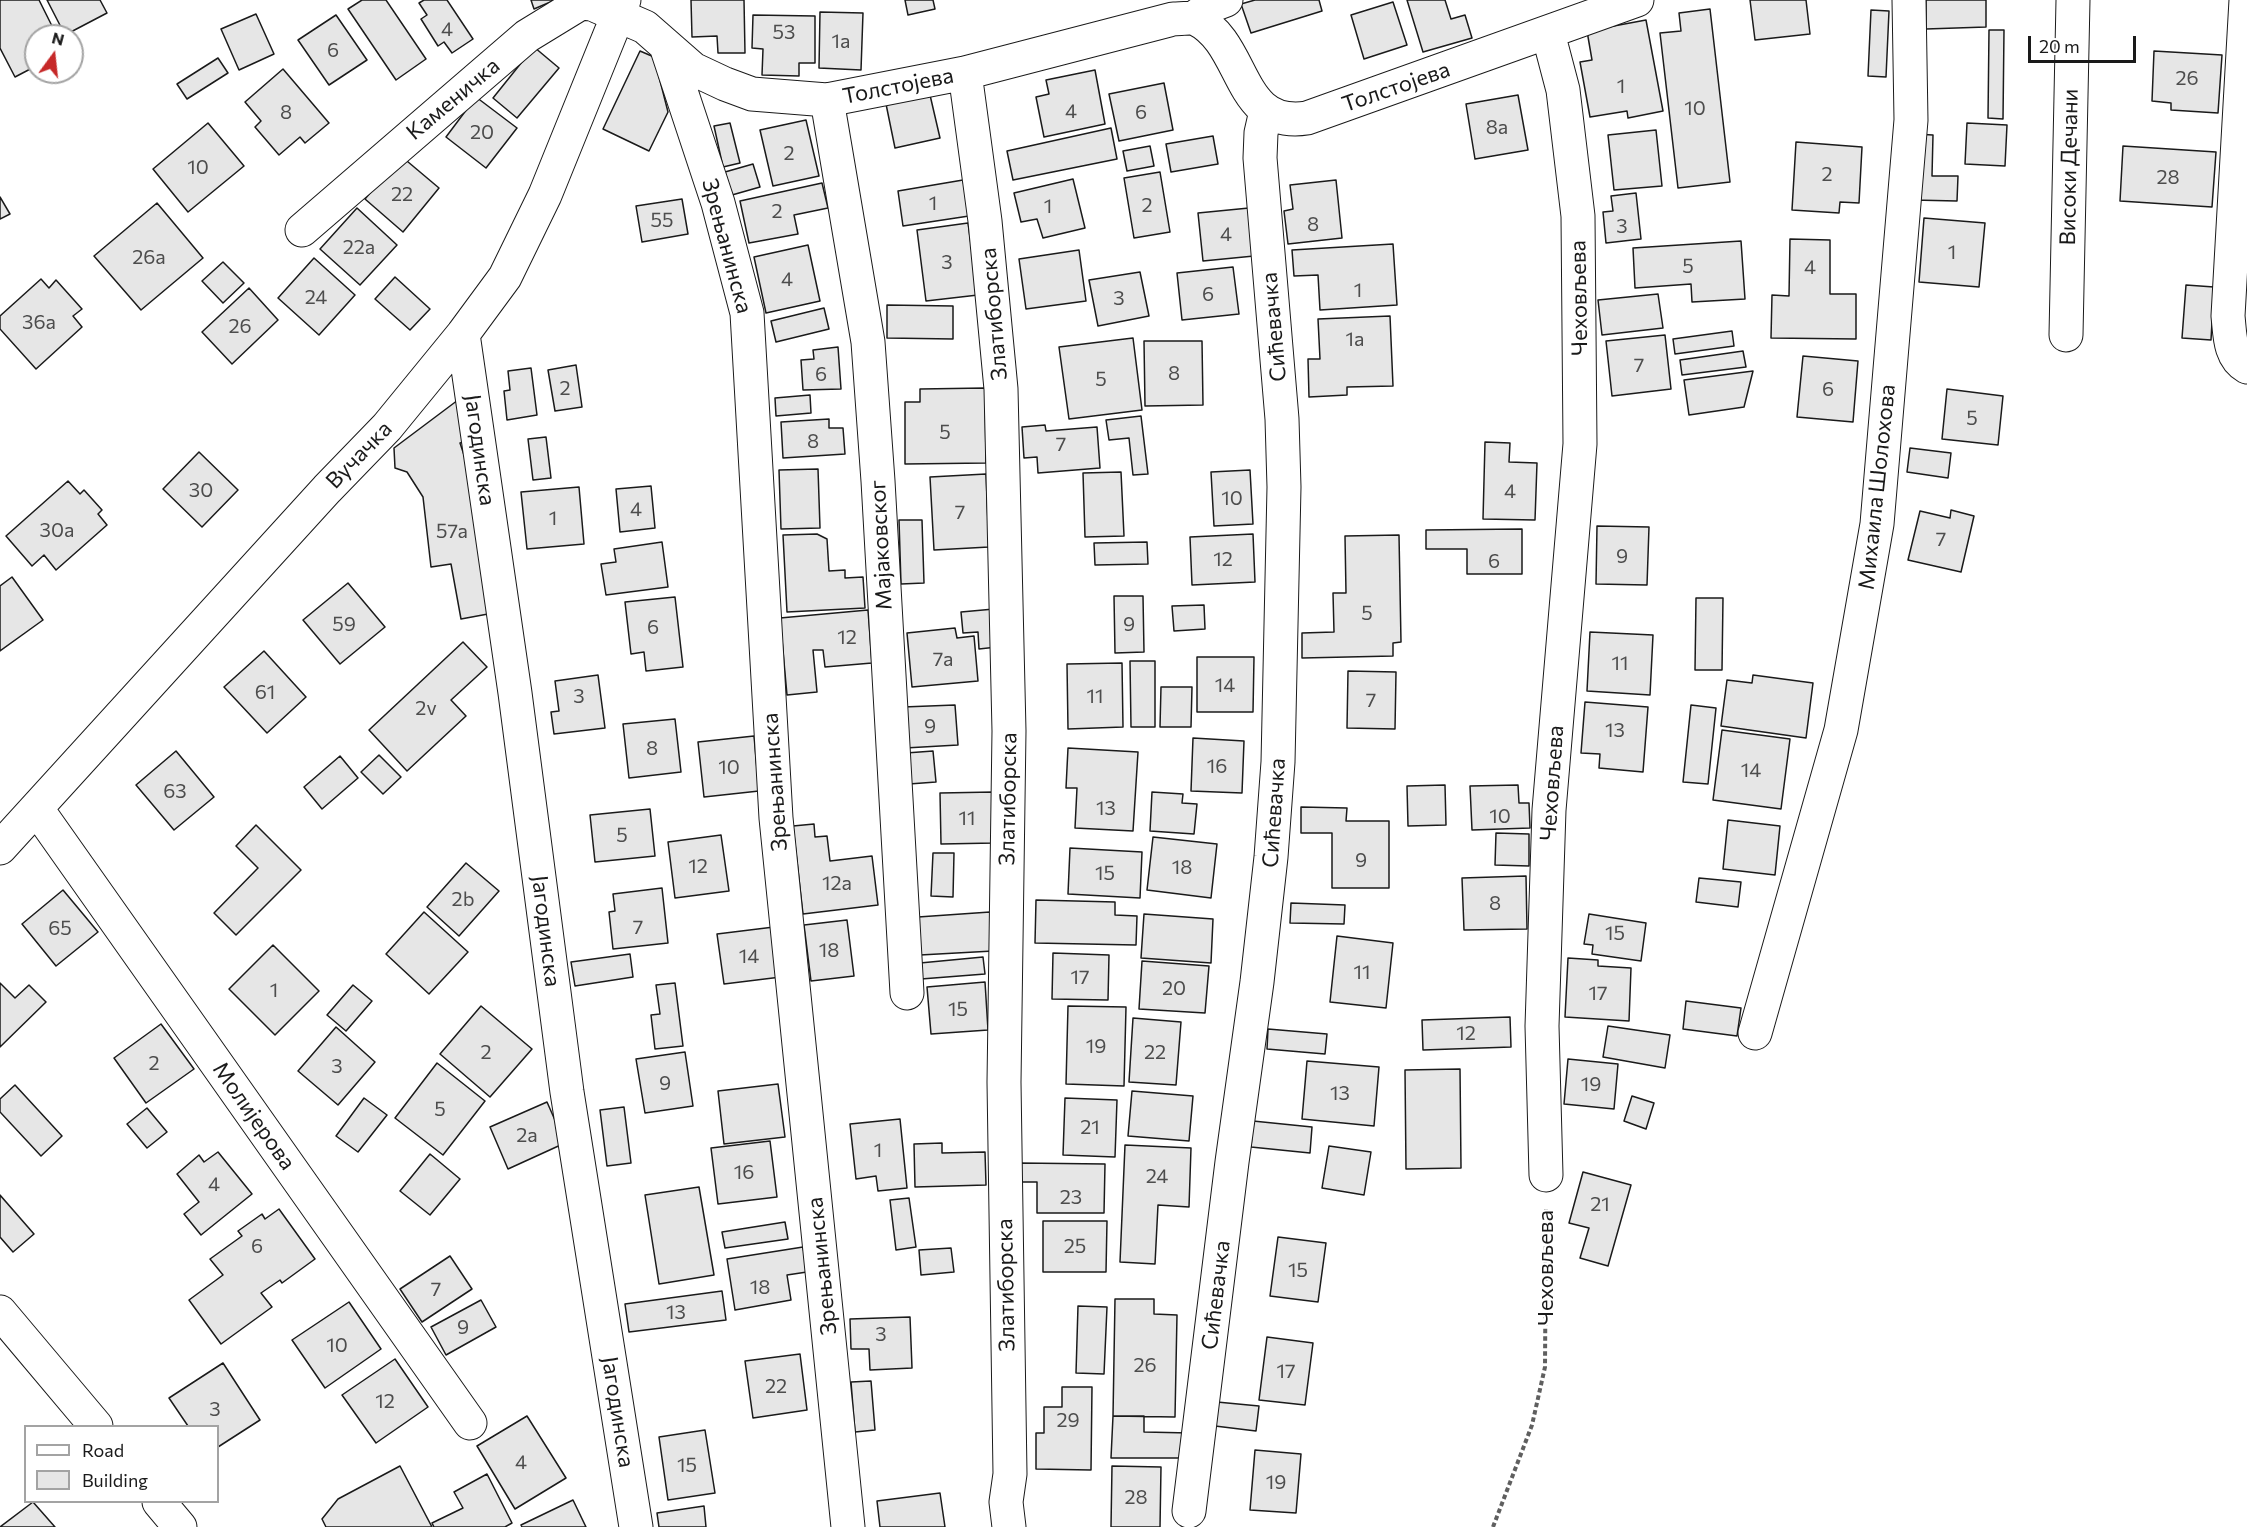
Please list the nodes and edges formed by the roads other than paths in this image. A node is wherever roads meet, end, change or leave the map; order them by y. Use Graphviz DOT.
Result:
graph roads {
  1 [pos="1226,0"];
  2 [pos="1637,0"];
  3 [pos="1910,0"];
  4 [pos="2073,0"];
  5 [pos="2246,0"];
  6 [pos="621,7"];
  7 [pos="1194,18"];
  8 [pos="1548,33"];
  9 [pos="666,46"];
  10 [pos="965,73"];
  11 [pos="827,99"];
  12 [pos="1266,111"];
  13 [pos="302,230"];
  14 [pos="463,334"];
  15 [pos="2066,335"];
  16 [pos="2241,362"];
  17 [pos="37,809"];
  18 [pos="0,848"];
  19 [pos="907,993"];
  20 [pos="1755,1033"];
  21 [pos="1546,1175"];
  22 [pos="0,1312"];
  23 [pos="470,1423"];
  24 [pos="95,1425"];
  25 [pos="160,1503"];
  26 [pos="1189,1511"];
  27 [pos="180,1527"];
  28 [pos="636,1527"];
  29 [pos="848,1527"];
  30 [pos="1009,1527"];
  1 -- 7 [label="street, Толстојева"];
  2 -- 8 [label="street, Толстојева"];
  3 -- 20 [label="street, Михаила Шолохова"];
  4 -- 15 [label="street, Високи Дечани"];
  5 -- 16 [label="street"];
  6 -- 9 [label="street, Толстојева"];
  6 -- 13 [label="street, Каменичка"];
  6 -- 14 [label="street, Вучачка"];
  7 -- 10 [label="street, Толстојева"];
  7 -- 12 [label="street"];
  8 -- 12 [label="street, Толстојева"];
  8 -- 21 [label="street, Чеховљева"];
  9 -- 11 [label="street, Толстојева"];
  9 -- 29 [label="street, Зрењанинска"];
  10 -- 11 [label="street, Толстојева"];
  10 -- 30 [label="street, Златиборска"];
  11 -- 19 [label="street, Мајаковског"];
  12 -- 26 [label="street, Сићевачка"];
  14 -- 17 [label="street, Вучачка"];
  14 -- 28 [label="street, Јагодинска"];
  17 -- 18 [label="street, Вучачка"];
  17 -- 23 [label="street, Молијерова"];
  22 -- 24 [label="street"];
  25 -- 27 [label="street"];
}
